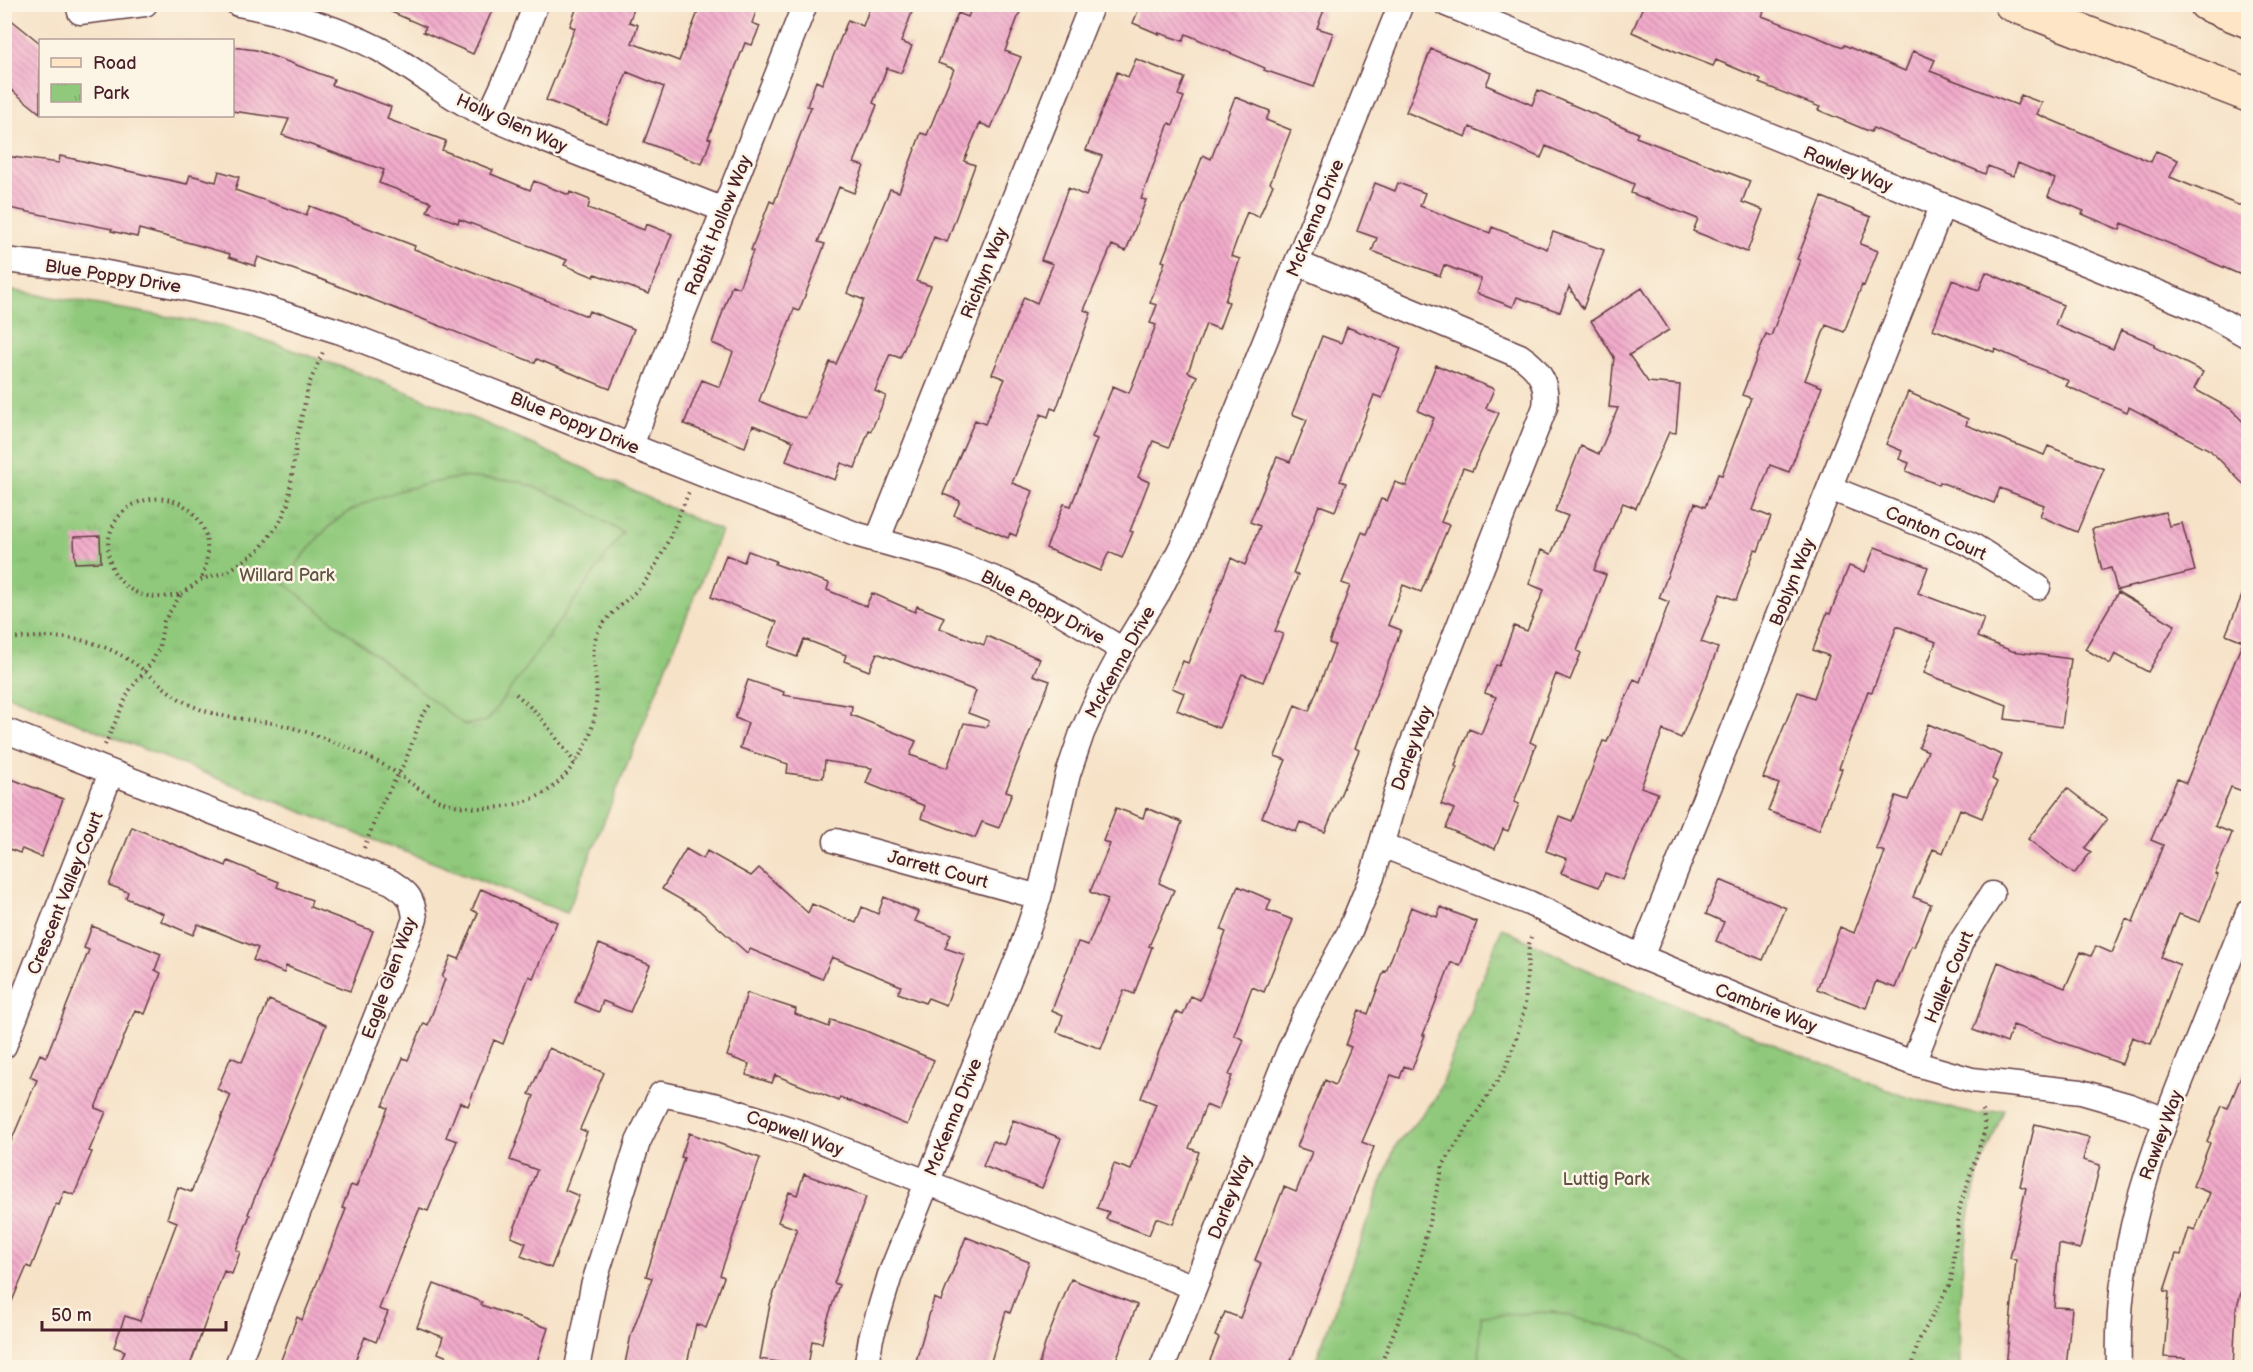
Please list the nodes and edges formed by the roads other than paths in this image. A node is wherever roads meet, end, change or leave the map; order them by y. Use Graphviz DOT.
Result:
graph roads {
  1 [pos="78,4"];
  2 [pos="145,4"];
  3 [pos="238,4"];
  4 [pos="536,4"];
  5 [pos="805,4"];
  6 [pos="1092,4"];
  7 [pos="1401,4"];
  8 [pos="1446,4"];
  9 [pos="2011,4"];
  10 [pos="2206,4"];
  11 [pos="2248,21"];
  12 [pos="2248,96"];
  13 [pos="489,116"];
  14 [pos="1942,207"];
  15 [pos="724,210"];
  16 [pos="4,260"];
  17 [pos="1297,263"];
  18 [pos="2248,336"];
  19 [pos="631,445"];
  20 [pos="1830,488"];
  21 [pos="877,541"];
  22 [pos="2038,587"];
  23 [pos="1124,650"];
  24 [pos="4,730"];
  25 [pos="111,773"];
  26 [pos="836,841"];
  27 [pos="1382,844"];
  28 [pos="1992,894"];
  29 [pos="1039,897"];
  30 [pos="2248,913"];
  31 [pos="1641,957"];
  32 [pos="4,1047"];
  33 [pos="1913,1063"];
  34 [pos="2164,1120"];
  35 [pos="926,1183"];
  36 [pos="1194,1287"];
  37 [pos="236,1368"];
  38 [pos="577,1368"];
  39 [pos="866,1368"];
  40 [pos="1162,1368"];
  41 [pos="2120,1368"];
  1 -- 2 [label="street"];
  3 -- 13 [label="street, Holly Glen Way"];
  4 -- 13 [label="street"];
  5 -- 15 [label="street, Rabbit Hollow Way"];
  6 -- 21 [label="street, Richlyn Way"];
  7 -- 17 [label="street, McKenna Drive"];
  8 -- 14 [label="street, Rawley Way"];
  9 -- 12 [label="main road"];
  10 -- 11 [label="main road"];
  13 -- 15 [label="street, Holly Glen Way"];
  14 -- 18 [label="street, Rawley Way"];
  14 -- 20 [label="street, Boblyn Way"];
  15 -- 19 [label="street, Rabbit Hollow Way"];
  16 -- 19 [label="street, Blue Poppy Drive"];
  17 -- 23 [label="street, McKenna Drive"];
  17 -- 27 [label="street, Darley Way"];
  19 -- 21 [label="street, Blue Poppy Drive"];
  20 -- 22 [label="street, Canton Court"];
  20 -- 31 [label="street, Boblyn Way"];
  21 -- 23 [label="street, Blue Poppy Drive"];
  23 -- 29 [label="street, McKenna Drive"];
  24 -- 25 [label="street, Eagle Glen Way"];
  25 -- 32 [label="street, Crescent Valley Court"];
  25 -- 37 [label="street, Eagle Glen Way"];
  26 -- 29 [label="street, Jarrett Court"];
  27 -- 31 [label="street, Cambrie Way"];
  27 -- 36 [label="street, Darley Way"];
  28 -- 33 [label="street, Haller Court"];
  29 -- 35 [label="street, McKenna Drive"];
  30 -- 34 [label="street, Rawley Way"];
  31 -- 33 [label="street, Cambrie Way"];
  33 -- 34 [label="street, Cambrie Way"];
  34 -- 41 [label="street, Rawley Way"];
  35 -- 36 [label="street, Capwell Way"];
  35 -- 38 [label="street, Capwell Way"];
  35 -- 39 [label="street, McKenna Drive"];
  36 -- 40 [label="street, Darley Way"];
}
